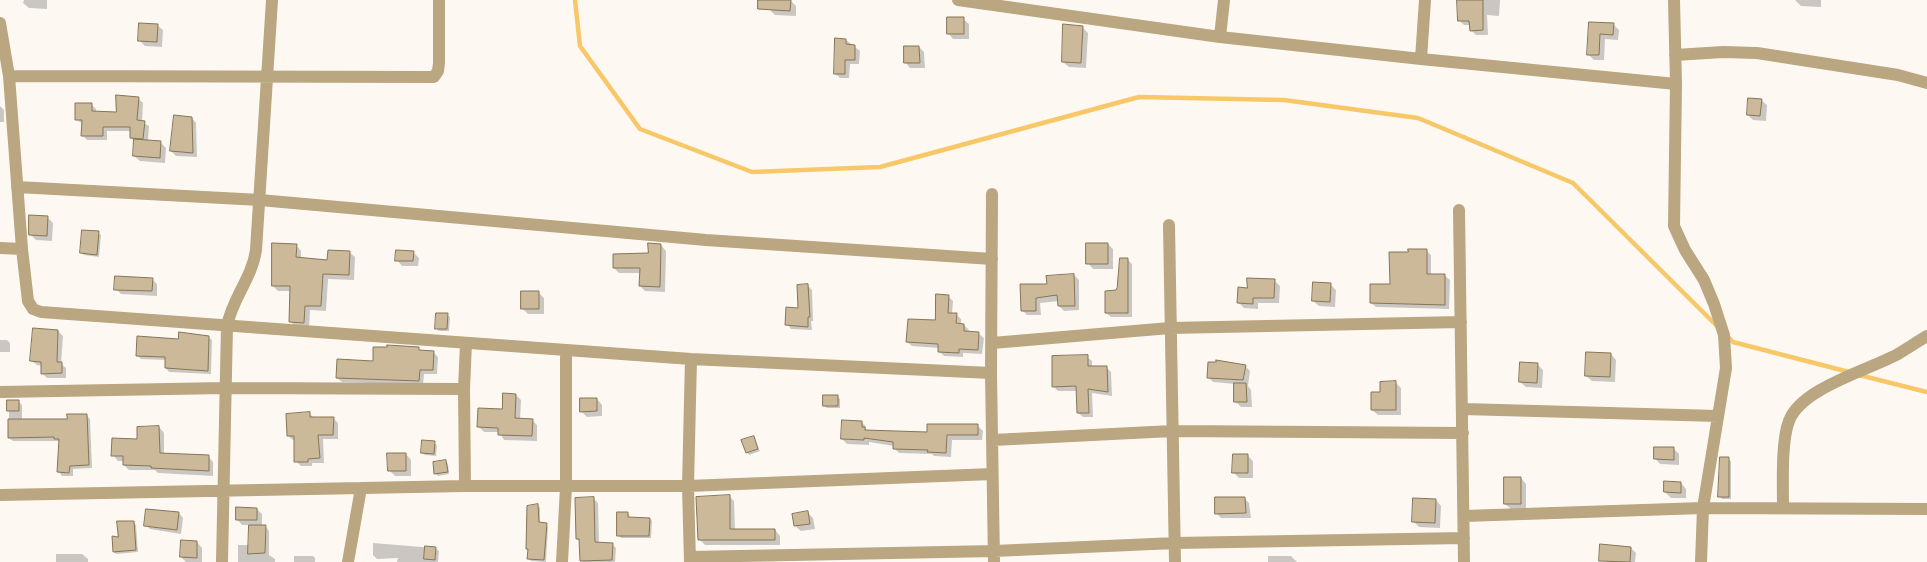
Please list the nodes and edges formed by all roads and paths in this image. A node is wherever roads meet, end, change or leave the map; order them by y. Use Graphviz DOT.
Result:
graph roads {
  1 [pos="272,0"];
  2 [pos="438,0"];
  3 [pos="958,0"];
  4 [pos="1224,0"];
  5 [pos="1425,0"];
  6 [pos="1674,0"];
  7 [pos="0,23"];
  8 [pos="1220,37"];
  9 [pos="1675,55"];
  10 [pos="1420,59"];
  11 [pos="9,76"];
  12 [pos="268,78"];
  13 [pos="1927,83"];
  14 [pos="1676,84"];
  15 [pos="5,98"];
  16 [pos="17,187"];
  17 [pos="992,194"];
  18 [pos="260,200"];
  19 [pos="1459,210"];
  20 [pos="1169,225"];
  21 [pos="0,248"];
  22 [pos="22,249"];
  23 [pos="992,259"];
  24 [pos="1461,322"];
  25 [pos="228,326"];
  26 [pos="1170,328"];
  27 [pos="1927,336"];
  28 [pos="992,342"];
  29 [pos="466,343"];
  30 [pos="566,350"];
  31 [pos="691,359"];
  32 [pos="992,373"];
  33 [pos="226,388"];
  34 [pos="464,390"];
  35 [pos="0,392"];
  36 [pos="1463,409"];
  37 [pos="1718,416"];
  38 [pos="1172,431"];
  39 [pos="1463,433"];
  40 [pos="993,440"];
  41 [pos="992,474"];
  42 [pos="465,486"];
  43 [pos="688,486"];
  44 [pos="566,487"];
  45 [pos="361,488"];
  46 [pos="223,491"];
  47 [pos="0,495"];
  48 [pos="1703,508"];
  49 [pos="1783,508"];
  50 [pos="1927,509"];
  51 [pos="1464,516"];
  52 [pos="1464,538"];
  53 [pos="1175,543"];
  54 [pos="994,556"];
  55 [pos="690,560"];
  56 [pos="222,562"];
  57 [pos="348,562"];
  58 [pos="562,562"];
  59 [pos="1175,562"];
  60 [pos="1464,562"];
  61 [pos="1701,562"];
  1 -- 12 [label="street"];
  2 -- 12 [label="street"];
  3 -- 8 [label="street"];
  4 -- 8 [label="street"];
  5 -- 10 [label="street"];
  6 -- 9 [label="street"];
  7 -- 11 [label="street"];
  8 -- 10 [label="street"];
  9 -- 13 [label="street"];
  9 -- 14 [label="street"];
  10 -- 14 [label="street"];
  11 -- 12 [label="street"];
  11 -- 15 [label="street"];
  12 -- 18 [label="street"];
  14 -- 37 [label="street"];
  15 -- 16 [label="street"];
  16 -- 18 [label="street"];
  16 -- 22 [label="street"];
  17 -- 23 [label="street"];
  18 -- 23 [label="street"];
  18 -- 25 [label="street"];
  19 -- 24 [label="street"];
  20 -- 26 [label="street"];
  21 -- 22 [label="street"];
  22 -- 25 [label="street"];
  23 -- 28 [label="street"];
  24 -- 26 [label="street"];
  24 -- 36 [label="street"];
  25 -- 29 [label="street"];
  25 -- 33 [label="street"];
  26 -- 28 [label="street"];
  26 -- 38 [label="street"];
  27 -- 49 [label="street"];
  28 -- 32 [label="street"];
  29 -- 30 [label="street"];
  29 -- 34 [label="street"];
  30 -- 31 [label="street"];
  30 -- 44 [label="street"];
  31 -- 32 [label="street"];
  31 -- 43 [label="street"];
  32 -- 40 [label="street"];
  33 -- 34 [label="street"];
  33 -- 35 [label="street"];
  33 -- 46 [label="street"];
  34 -- 42 [label="street"];
  36 -- 37 [label="street"];
  36 -- 39 [label="street"];
  37 -- 48 [label="street"];
  38 -- 39 [label="street"];
  38 -- 40 [label="street"];
  38 -- 53 [label="street"];
  39 -- 51 [label="street"];
  40 -- 41 [label="street"];
  41 -- 43 [label="street"];
  41 -- 54 [label="street"];
  42 -- 44 [label="street"];
  42 -- 45 [label="street"];
  43 -- 44 [label="street"];
  43 -- 55 [label="street"];
  44 -- 58 [label="street"];
  45 -- 46 [label="street"];
  45 -- 57 [label="street"];
  46 -- 47 [label="street"];
  46 -- 56 [label="street"];
  48 -- 49 [label="street"];
  48 -- 51 [label="street"];
  48 -- 61 [label="street"];
  49 -- 50 [label="street"];
  51 -- 52 [label="street"];
  52 -- 53 [label="street"];
  52 -- 60 [label="street"];
  53 -- 54 [label="street"];
  53 -- 59 [label="street"];
  54 -- 55 [label="street"];
}
